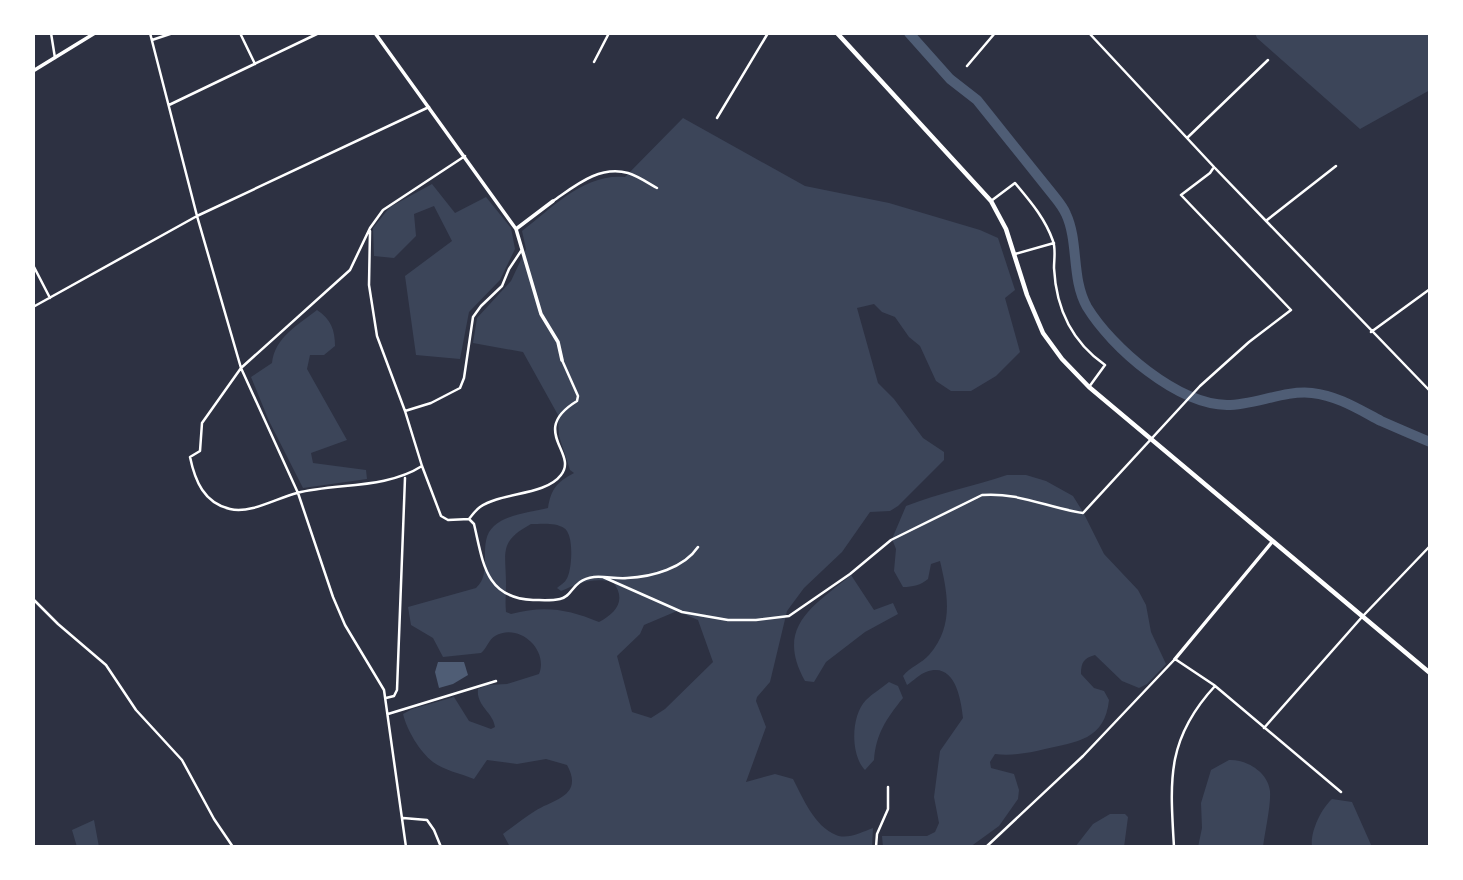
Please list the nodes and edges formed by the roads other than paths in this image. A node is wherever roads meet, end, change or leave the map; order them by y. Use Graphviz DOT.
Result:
graph roads {
  1 [pos="51,33"];
  2 [pos="94,33"];
  3 [pos="150,33"];
  4 [pos="173,33"];
  5 [pos="240,33"];
  6 [pos="319,33"];
  7 [pos="375,33"];
  8 [pos="610,33"];
  9 [pos="768,33"];
  10 [pos="837,33"];
  11 [pos="995,33"];
  12 [pos="1097,33"];
  13 [pos="1090,35"];
  14 [pos="152,40"];
  15 [pos="55,58"];
  16 [pos="1268,60"];
  17 [pos="594,62"];
  18 [pos="255,64"];
  19 [pos="967,66"];
  20 [pos="33,71"];
  21 [pos="169,105"];
  22 [pos="429,107"];
  23 [pos="717,118"];
  24 [pos="1187,138"];
  25 [pos="465,156"];
  26 [pos="1336,166"];
  27 [pos="1213,167"];
  28 [pos="657,188"];
  29 [pos="553,201"];
  30 [pos="991,201"];
  31 [pos="197,216"];
  32 [pos="1266,221"];
  33 [pos="370,228"];
  34 [pos="516,229"];
  35 [pos="1054,243"];
  36 [pos="521,251"];
  37 [pos="1015,254"];
  38 [pos="33,265"];
  39 [pos="1430,289"];
  40 [pos="50,298"];
  41 [pos="33,307"];
  42 [pos="1371,332"];
  43 [pos="562,360"];
  44 [pos="241,368"];
  45 [pos="1090,387"];
  46 [pos="1430,391"];
  47 [pos="405,411"];
  48 [pos="1152,439"];
  49 [pos="422,466"];
  50 [pos="405,476"];
  51 [pos="298,493"];
  52 [pos="469,519"];
  53 [pos="1272,542"];
  54 [pos="1430,546"];
  55 [pos="698,547"];
  56 [pos="603,577"];
  57 [pos="33,599"];
  58 [pos="1362,617"];
  59 [pos="1175,659"];
  60 [pos="1430,673"];
  61 [pos="496,681"];
  62 [pos="1215,686"];
  63 [pos="386,698"];
  64 [pos="388,714"];
  65 [pos="1264,728"];
  66 [pos="888,787"];
  67 [pos="1341,792"];
  68 [pos="403,818"];
  69 [pos="876,846"];
  70 [pos="233,847"];
  71 [pos="406,847"];
  72 [pos="441,847"];
  73 [pos="986,847"];
  74 [pos="1174,847"];
  1 -- 15 [label="street"];
  2 -- 15 [label="street"];
  3 -- 14 [label="street"];
  4 -- 14 [label="street"];
  5 -- 18 [label="street"];
  6 -- 18 [label="street"];
  7 -- 22 [label="street"];
  8 -- 17 [label="street"];
  9 -- 23 [label="street"];
  10 -- 30 [label="main road"];
  11 -- 19 [label="street"];
  12 -- 13 [label="street"];
  13 -- 24 [label="street"];
  14 -- 21 [label="street"];
  15 -- 20 [label="street"];
  16 -- 24 [label="street"];
  18 -- 21 [label="street"];
  21 -- 31 [label="street"];
  22 -- 25 [label="street"];
  22 -- 31 [label="street"];
  24 -- 27 [label="street"];
  25 -- 33 [label="street"];
  25 -- 34 [label="street"];
  26 -- 32 [label="street"];
  27 -- 32 [label="street"];
  27 -- 48 [label="street"];
  28 -- 29 [label="street"];
  29 -- 34 [label="street"];
  30 -- 35 [label="street"];
  30 -- 37 [label="main road"];
  31 -- 40 [label="street"];
  31 -- 44 [label="street"];
  32 -- 42 [label="street"];
  33 -- 44 [label="street"];
  33 -- 47 [label="street"];
  34 -- 36 [label="street"];
  35 -- 37 [label="street"];
  35 -- 45 [label="street"];
  36 -- 43 [label="street"];
  36 -- 47 [label="street"];
  37 -- 45 [label="main road"];
  38 -- 40 [label="street"];
  39 -- 42 [label="street"];
  40 -- 41 [label="street"];
  42 -- 46 [label="street"];
  43 -- 52 [label="street"];
  44 -- 51 [label="street"];
  44 -- 51 [label="street"];
  45 -- 48 [label="main road"];
  47 -- 49 [label="street"];
  48 -- 53 [label="main road"];
  48 -- 56 [label="street"];
  49 -- 50 [label="street"];
  49 -- 52 [label="street"];
  50 -- 51 [label="street"];
  50 -- 63 [label="street"];
  51 -- 63 [label="street"];
  52 -- 56 [label="street"];
  53 -- 58 [label="main road"];
  53 -- 59 [label="street"];
  54 -- 58 [label="street"];
  55 -- 56 [label="street"];
  57 -- 70 [label="street"];
  58 -- 60 [label="main road"];
  58 -- 65 [label="street"];
  59 -- 62 [label="street"];
  59 -- 73 [label="street"];
  61 -- 64 [label="street"];
  62 -- 65 [label="street"];
  62 -- 74 [label="street"];
  63 -- 64 [label="street"];
  64 -- 68 [label="street"];
  65 -- 67 [label="street"];
  66 -- 69 [label="street"];
  68 -- 71 [label="street"];
  68 -- 72 [label="street"];
}
